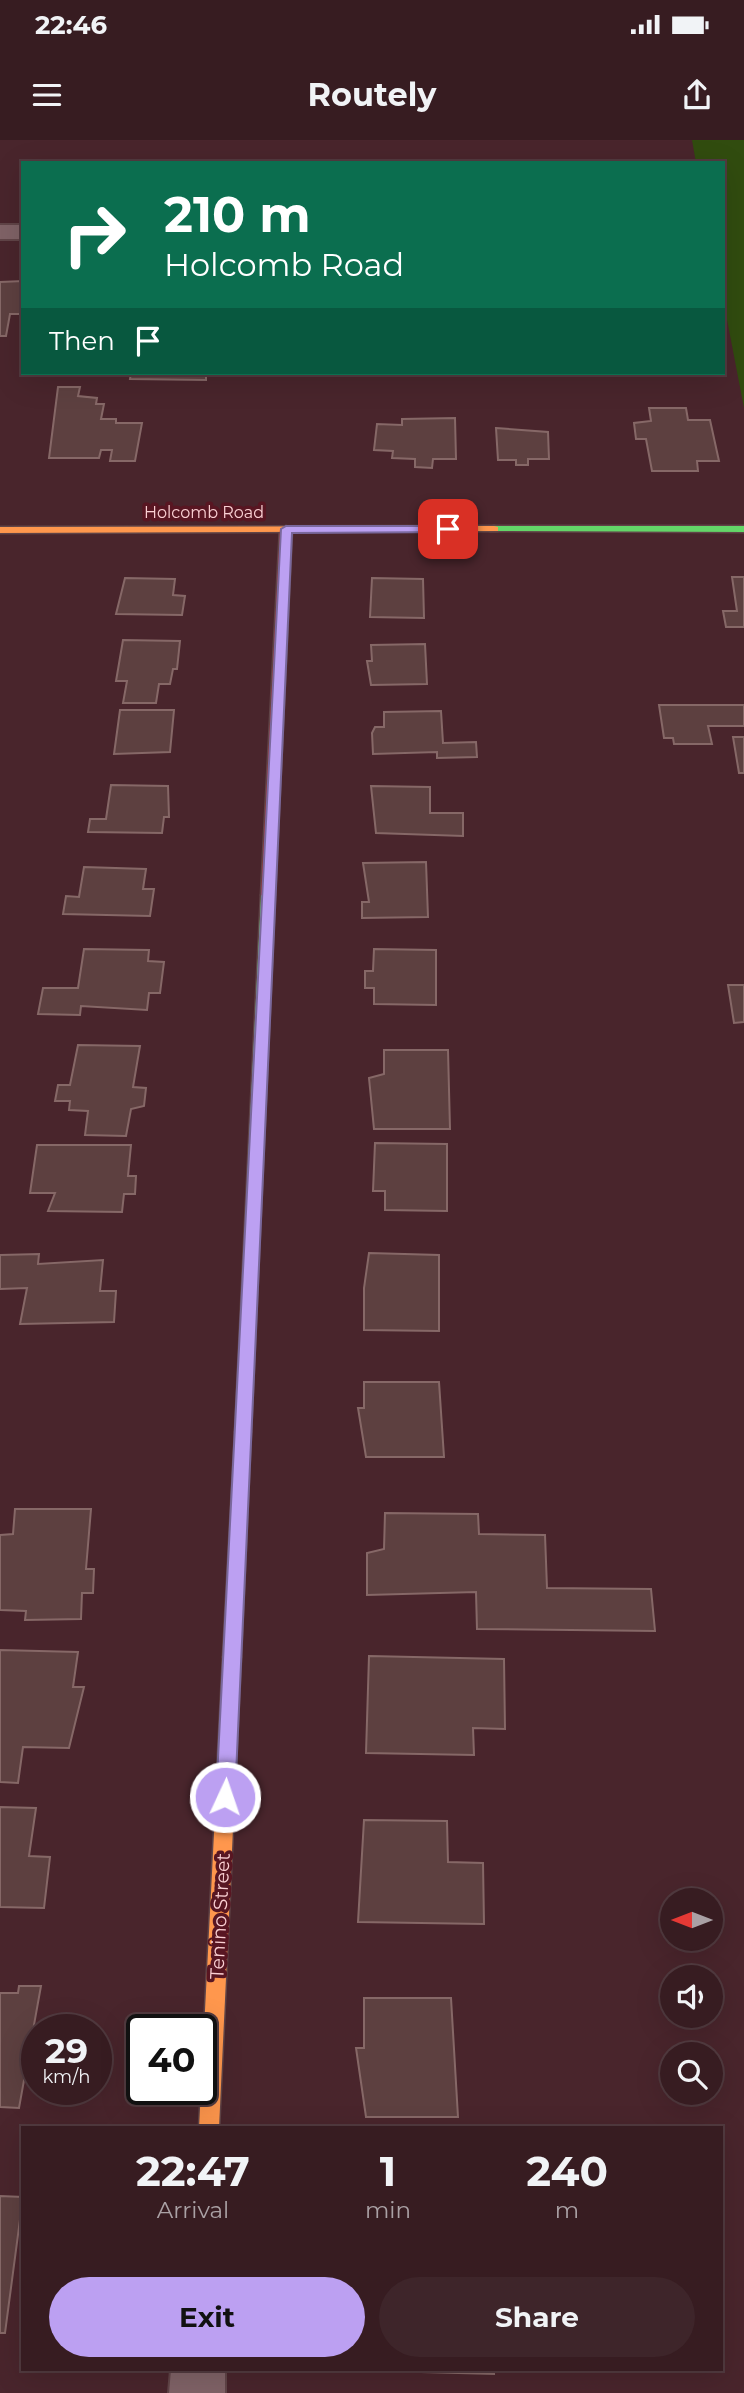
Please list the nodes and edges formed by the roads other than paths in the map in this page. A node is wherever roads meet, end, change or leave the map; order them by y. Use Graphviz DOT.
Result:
graph roads {
  1 [pos="0,232"];
  2 [pos="21,232"];
  3 [pos="286,529"];
  4 [pos="744,529"];
  5 [pos="0,530"];
  6 [pos="209,2126"];
  7 [pos="198,2371"];
  8 [pos="197,2393"];
  1 -- 2 [label="street"];
  3 -- 4 [label="street, Holcomb Road"];
  3 -- 5 [label="street, Holcomb Road"];
  3 -- 6 [label="street, Tenino Street"];
  7 -- 8 [label="street"];
}
